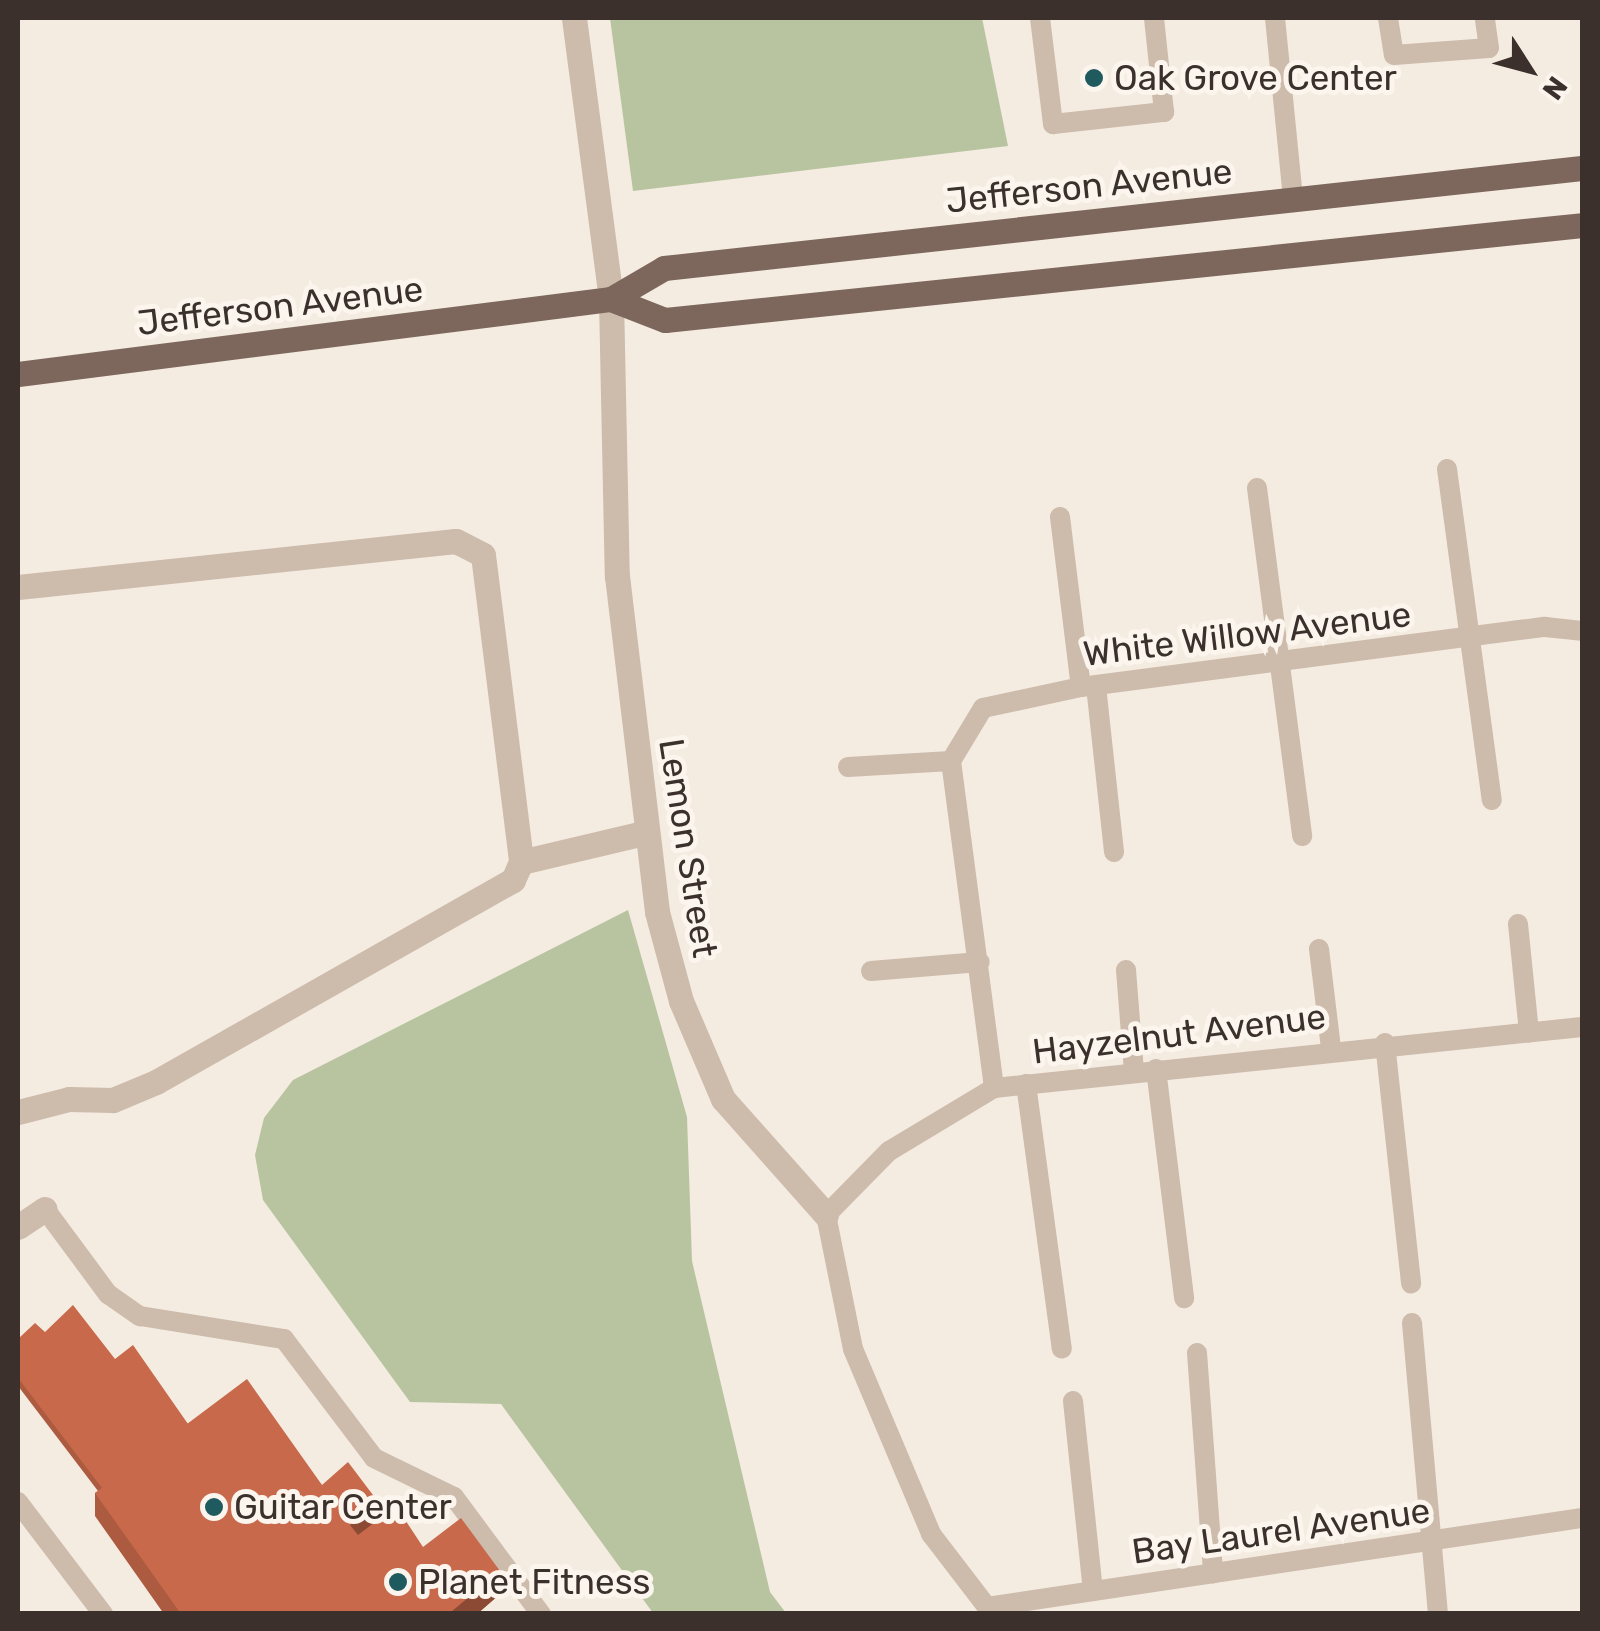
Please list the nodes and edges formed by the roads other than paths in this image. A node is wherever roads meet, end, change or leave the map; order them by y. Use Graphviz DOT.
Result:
graph roads {
  1 [pos="574,18"];
  2 [pos="1040,18"];
  3 [pos="1154,18"];
  4 [pos="1275,18"];
  5 [pos="1388,18"];
  6 [pos="1486,18"];
  7 [pos="1582,168"];
  8 [pos="1293,199"];
  9 [pos="1582,225"];
  10 [pos="611,299"];
  11 [pos="18,374"];
  12 [pos="1447,470"];
  13 [pos="1257,488"];
  14 [pos="1060,517"];
  15 [pos="18,587"];
  16 [pos="1582,631"];
  17 [pos="1471,637"];
  18 [pos="1280,663"];
  19 [pos="1088,686"];
  20 [pos="951,760"];
  21 [pos="848,767"];
  22 [pos="1492,800"];
  23 [pos="644,833"];
  24 [pos="1302,836"];
  25 [pos="1114,852"];
  26 [pos="521,862"];
  27 [pos="1518,924"];
  28 [pos="1320,949"];
  29 [pos="980,962"];
  30 [pos="1126,970"];
  31 [pos="871,971"];
  32 [pos="1582,1027"];
  33 [pos="1529,1032"];
  34 [pos="1385,1042"];
  35 [pos="1330,1048"];
  36 [pos="1156,1069"];
  37 [pos="1134,1072"];
  38 [pos="1026,1084"];
  39 [pos="994,1088"];
  40 [pos="18,1112"];
  41 [pos="46,1209"];
  42 [pos="826,1215"];
  43 [pos="18,1227"];
  44 [pos="1411,1284"];
  45 [pos="1184,1298"];
  46 [pos="1412,1323"];
  47 [pos="1062,1349"];
  48 [pos="1197,1353"];
  49 [pos="1073,1401"];
  50 [pos="18,1502"];
  51 [pos="1582,1518"];
  52 [pos="1429,1543"];
  53 [pos="1212,1573"];
  54 [pos="1093,1591"];
  55 [pos="102,1614"];
  56 [pos="542,1614"];
  57 [pos="1438,1614"];
  1 -- 10 [label="street, Lemon Street"];
  2 -- 3 [label="lane"];
  4 -- 8 [label="lane"];
  5 -- 6 [label="lane"];
  7 -- 8 [label="main road, Jefferson Avenue"];
  8 -- 10 [label="main road, Jefferson Avenue"];
  9 -- 10 [label="main road, Jefferson Avenue"];
  10 -- 11 [label="main road, Jefferson Avenue"];
  10 -- 23 [label="street, Lemon Street"];
  12 -- 17 [label="lane"];
  13 -- 18 [label="lane"];
  14 -- 19 [label="lane"];
  15 -- 26 [label="street"];
  16 -- 17 [label="lane, White Willow Avenue"];
  17 -- 18 [label="lane, White Willow Avenue"];
  17 -- 22 [label="lane"];
  18 -- 19 [label="lane, White Willow Avenue"];
  18 -- 24 [label="lane"];
  19 -- 20 [label="lane, White Willow Avenue"];
  19 -- 25 [label="lane"];
  20 -- 21 [label="lane"];
  20 -- 29 [label="lane"];
  23 -- 26 [label="street"];
  23 -- 42 [label="street, Lemon Street"];
  26 -- 40 [label="street"];
  27 -- 33 [label="lane"];
  28 -- 35 [label="lane"];
  29 -- 31 [label="lane"];
  29 -- 39 [label="lane"];
  30 -- 37 [label="lane"];
  32 -- 33 [label="lane, Hayzelnut Avenue"];
  33 -- 34 [label="lane, Hayzelnut Avenue"];
  34 -- 35 [label="lane, Hayzelnut Avenue"];
  34 -- 44 [label="lane"];
  35 -- 36 [label="lane, Hayzelnut Avenue"];
  36 -- 37 [label="lane, Hayzelnut Avenue"];
  36 -- 45 [label="lane"];
  37 -- 38 [label="lane, Hayzelnut Avenue"];
  38 -- 39 [label="lane, Hayzelnut Avenue"];
  38 -- 47 [label="lane"];
  39 -- 42 [label="lane, Hayzelnut Avenue"];
  41 -- 43 [label="street"];
  41 -- 56 [label="lane"];
  42 -- 54 [label="lane, Bay Laurel Avenue"];
  46 -- 52 [label="lane"];
  48 -- 53 [label="lane"];
  49 -- 54 [label="lane"];
  50 -- 55 [label="lane"];
  51 -- 52 [label="lane, Bay Laurel Avenue"];
  52 -- 53 [label="lane, Bay Laurel Avenue"];
  52 -- 57 [label="lane"];
  53 -- 54 [label="lane, Bay Laurel Avenue"];
}
